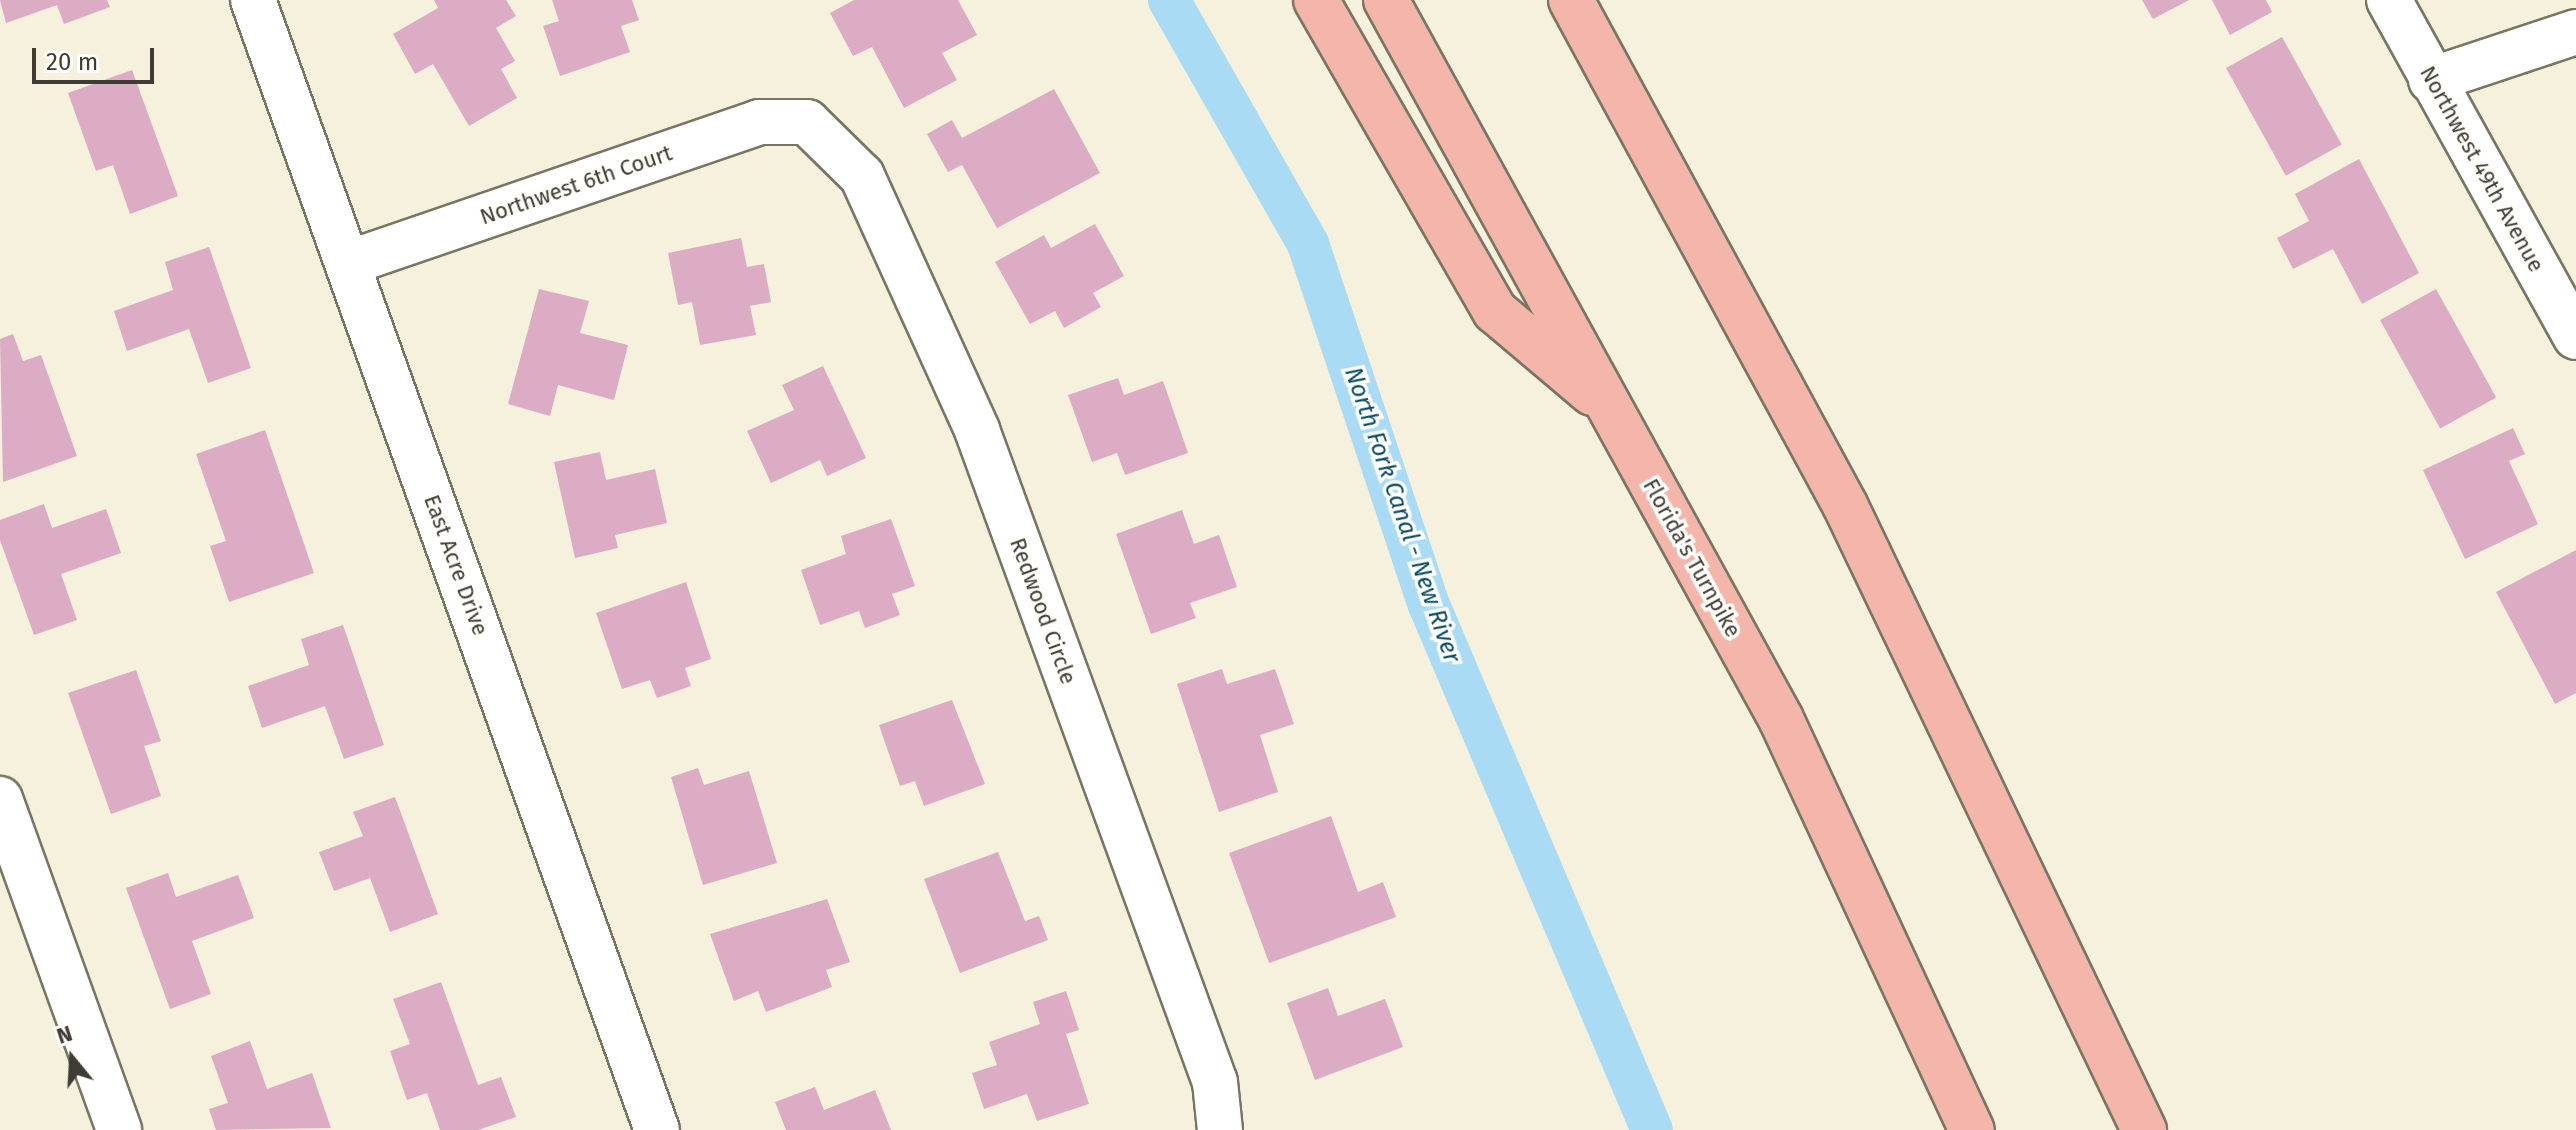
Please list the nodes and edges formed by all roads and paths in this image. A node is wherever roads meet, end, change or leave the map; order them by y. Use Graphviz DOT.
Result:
graph roads {
  1 [pos="253,0"];
  2 [pos="1316,0"];
  3 [pos="1386,0"];
  4 [pos="1571,0"];
  5 [pos="2389,0"];
  6 [pos="2576,32"];
  7 [pos="2431,80"];
  8 [pos="807,122"];
  9 [pos="348,263"];
  10 [pos="2576,337"];
  11 [pos="1610,408"];
  12 [pos="0,799"];
  13 [pos="119,1130"];
  14 [pos="657,1130"];
  15 [pos="1220,1130"];
  16 [pos="1972,1130"];
  17 [pos="2144,1130"];
  1 -- 9 [label="street, East Acre Drive"];
  2 -- 11 [label="highway"];
  3 -- 11 [label="highway, Florida's Turnpike"];
  4 -- 17 [label="highway"];
  5 -- 7 [label="street, Northwest 49th Avenue"];
  6 -- 7 [label="street"];
  7 -- 10 [label="street, Northwest 49th Avenue"];
  8 -- 9 [label="street, Northwest 6th Court"];
  8 -- 15 [label="street, Redwood Circle"];
  9 -- 14 [label="street, East Acre Drive"];
  11 -- 16 [label="highway, Florida's Turnpike"];
  12 -- 13 [label="street"];
}
